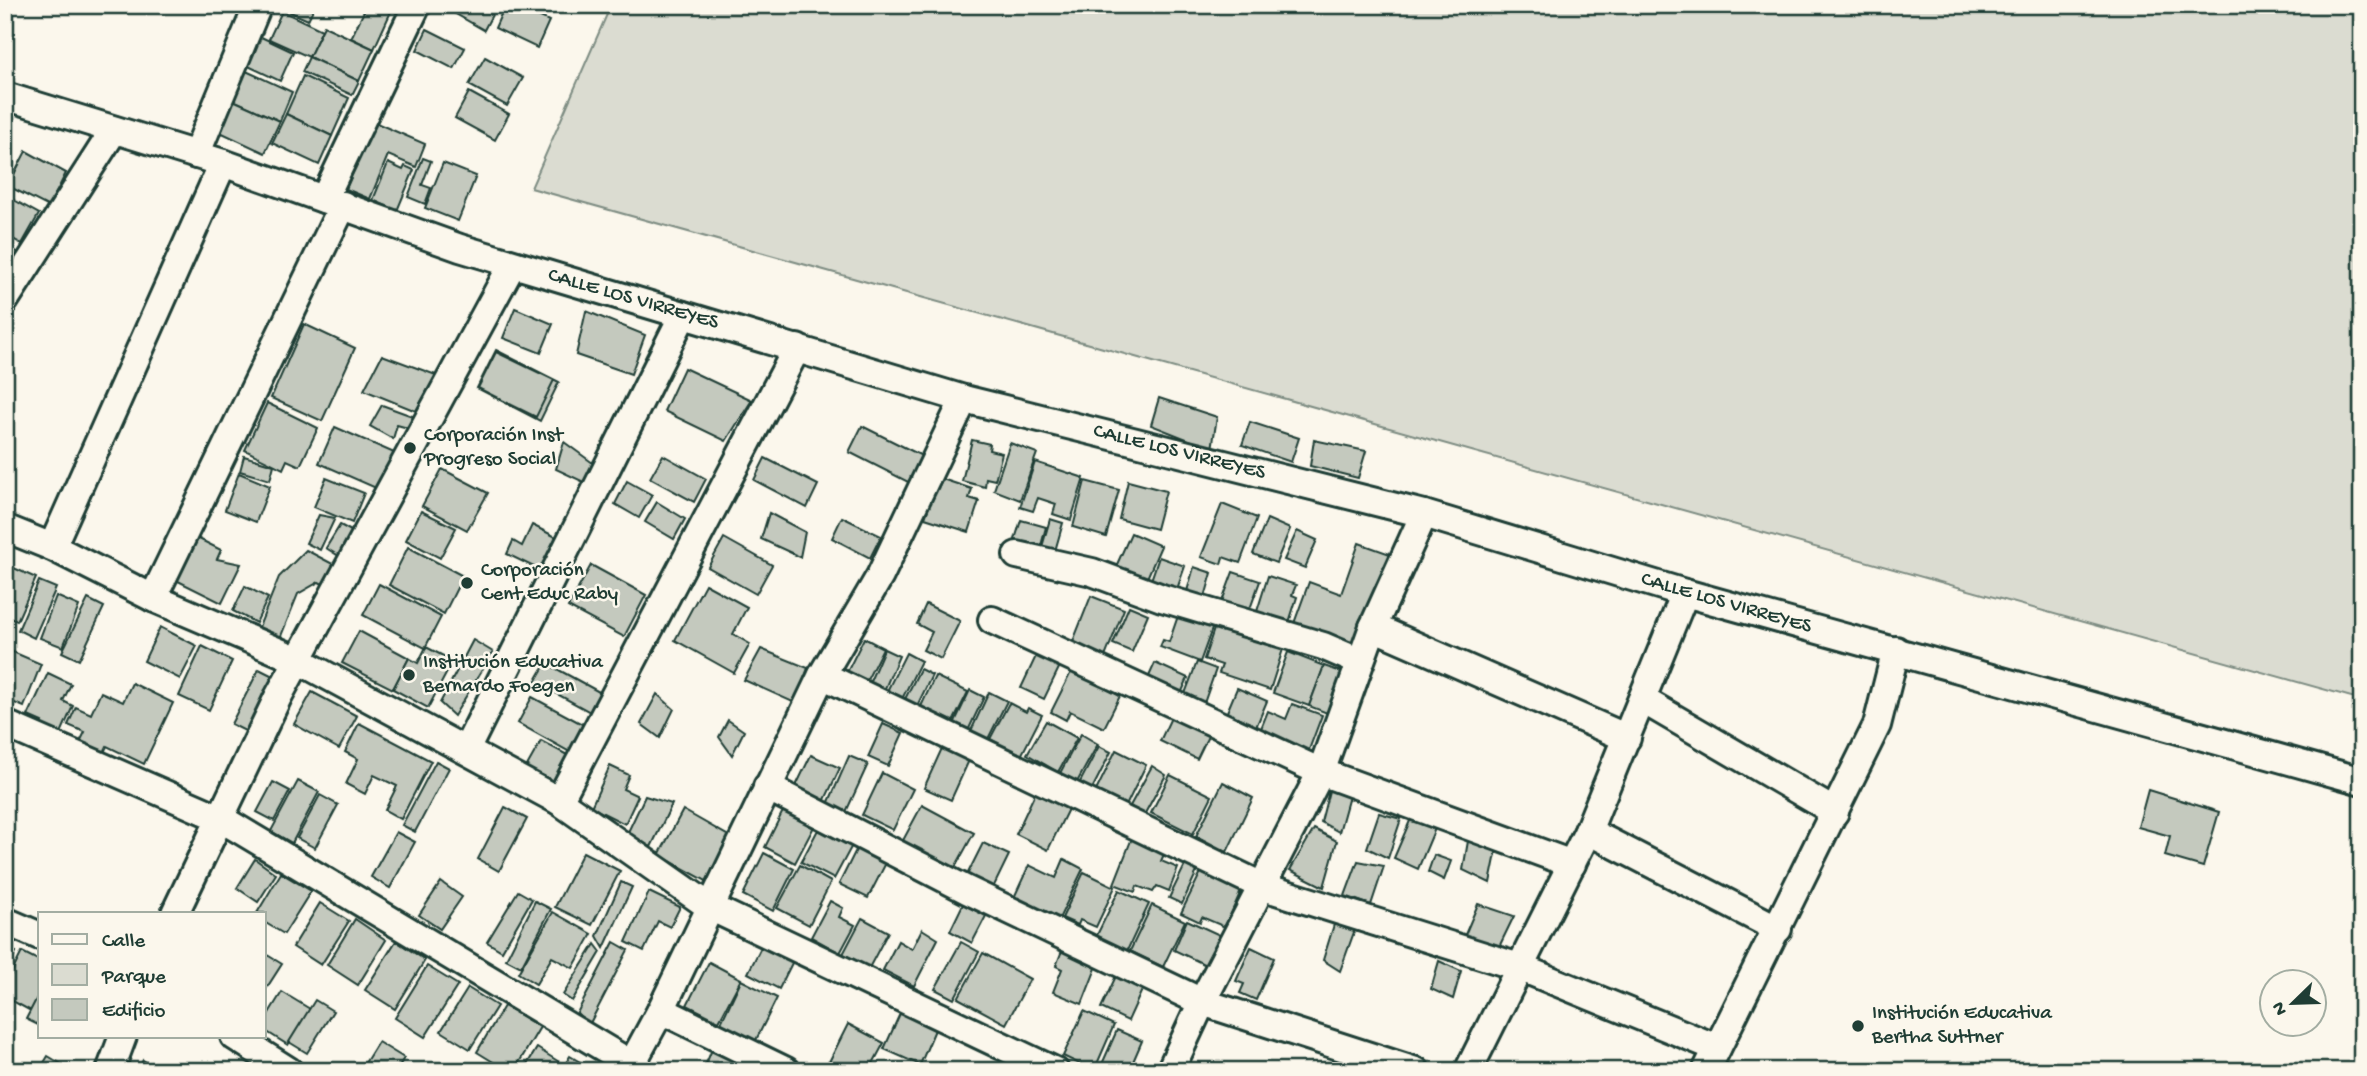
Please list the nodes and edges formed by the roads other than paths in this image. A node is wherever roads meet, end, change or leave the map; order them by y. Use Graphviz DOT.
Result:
graph roads {
  1 [pos="417,5"];
  2 [pos="256,6"];
  3 [pos="5,96"];
  4 [pos="114,130"];
  5 [pos="196,155"];
  6 [pos="223,163"];
  7 [pos="334,202"];
  8 [pos="512,265"];
  9 [pos="5,300"];
  10 [pos="683,315"];
  11 [pos="797,348"];
  12 [pos="964,399"];
  13 [pos="1424,514"];
  14 [pos="5,528"];
  15 [pos="52,547"];
  16 [pos="1017,555"];
  17 [pos="1685,593"];
  18 [pos="153,598"];
  19 [pos="992,621"];
  20 [pos="1373,627"];
  21 [pos="1896,650"];
  22 [pos="298,660"];
  23 [pos="1360,662"];
  24 [pos="822,674"];
  25 [pos="1643,700"];
  26 [pos="5,724"];
  27 [pos="1627,738"];
  28 [pos="466,750"];
  29 [pos="1321,772"];
  30 [pos="2362,781"];
  31 [pos="767,787"];
  32 [pos="559,801"];
  33 [pos="1835,812"];
  34 [pos="220,818"];
  35 [pos="1588,831"];
  36 [pos="1572,864"];
  37 [pos="1264,887"];
  38 [pos="710,907"];
  39 [pos="175,912"];
  40 [pos="5,921"];
  41 [pos="1778,929"];
  42 [pos="38,935"];
  43 [pos="1519,967"];
  44 [pos="1202,1002"];
  45 [pos="662,1010"];
  46 [pos="122,1038"];
  47 [pos="237,1038"];
  48 [pos="1711,1059"];
  49 [pos="630,1068"];
  50 [pos="110,1071"];
  51 [pos="289,1071"];
  52 [pos="786,1071"];
  53 [pos="1055,1071"];
  54 [pos="1170,1071"];
  55 [pos="1416,1071"];
  56 [pos="1468,1071"];
  1 -- 7 [label="street"];
  2 -- 5 [label="street"];
  3 -- 4 [label="street, CALLE LOS VIRREYES"];
  4 -- 5 [label="street, CALLE LOS VIRREYES"];
  4 -- 9 [label="street"];
  5 -- 6 [label="street, CALLE LOS VIRREYES"];
  6 -- 7 [label="street, CALLE LOS VIRREYES"];
  6 -- 15 [label="street"];
  7 -- 8 [label="street, CALLE LOS VIRREYES"];
  7 -- 18 [label="street"];
  8 -- 10 [label="street, CALLE LOS VIRREYES"];
  8 -- 22 [label="street"];
  10 -- 11 [label="street, CALLE LOS VIRREYES"];
  10 -- 28 [label="street"];
  11 -- 12 [label="street, CALLE LOS VIRREYES"];
  11 -- 32 [label="street"];
  12 -- 13 [label="street, CALLE LOS VIRREYES"];
  12 -- 24 [label="street"];
  13 -- 17 [label="street, CALLE LOS VIRREYES"];
  13 -- 20 [label="street"];
  14 -- 15 [label="street"];
  15 -- 18 [label="street"];
  16 -- 23 [label="street"];
  17 -- 21 [label="street, CALLE LOS VIRREYES"];
  17 -- 25 [label="street"];
  18 -- 22 [label="street"];
  19 -- 29 [label="street"];
  20 -- 23 [label="street"];
  20 -- 27 [label="street"];
  21 -- 30 [label="street, CALLE LOS VIRREYES"];
  21 -- 33 [label="street"];
  22 -- 28 [label="street"];
  22 -- 34 [label="street"];
  23 -- 29 [label="street"];
  24 -- 31 [label="street"];
  24 -- 37 [label="street"];
  25 -- 27 [label="street"];
  25 -- 33 [label="street"];
  26 -- 34 [label="street"];
  27 -- 35 [label="street"];
  28 -- 32 [label="street"];
  29 -- 36 [label="street"];
  29 -- 37 [label="street"];
  31 -- 38 [label="street"];
  31 -- 44 [label="street"];
  32 -- 38 [label="street"];
  33 -- 41 [label="street"];
  34 -- 39 [label="street"];
  34 -- 49 [label="street"];
  35 -- 36 [label="street"];
  35 -- 41 [label="street"];
  36 -- 43 [label="street"];
  37 -- 43 [label="street"];
  37 -- 44 [label="street"];
  38 -- 45 [label="street"];
  38 -- 53 [label="street"];
  40 -- 42 [label="street"];
  41 -- 48 [label="street"];
  43 -- 48 [label="street"];
  43 -- 56 [label="street"];
  44 -- 54 [label="street"];
  44 -- 55 [label="street"];
  45 -- 49 [label="street"];
  45 -- 52 [label="street"];
  46 -- 50 [label="street"];
  47 -- 51 [label="street"];
}
